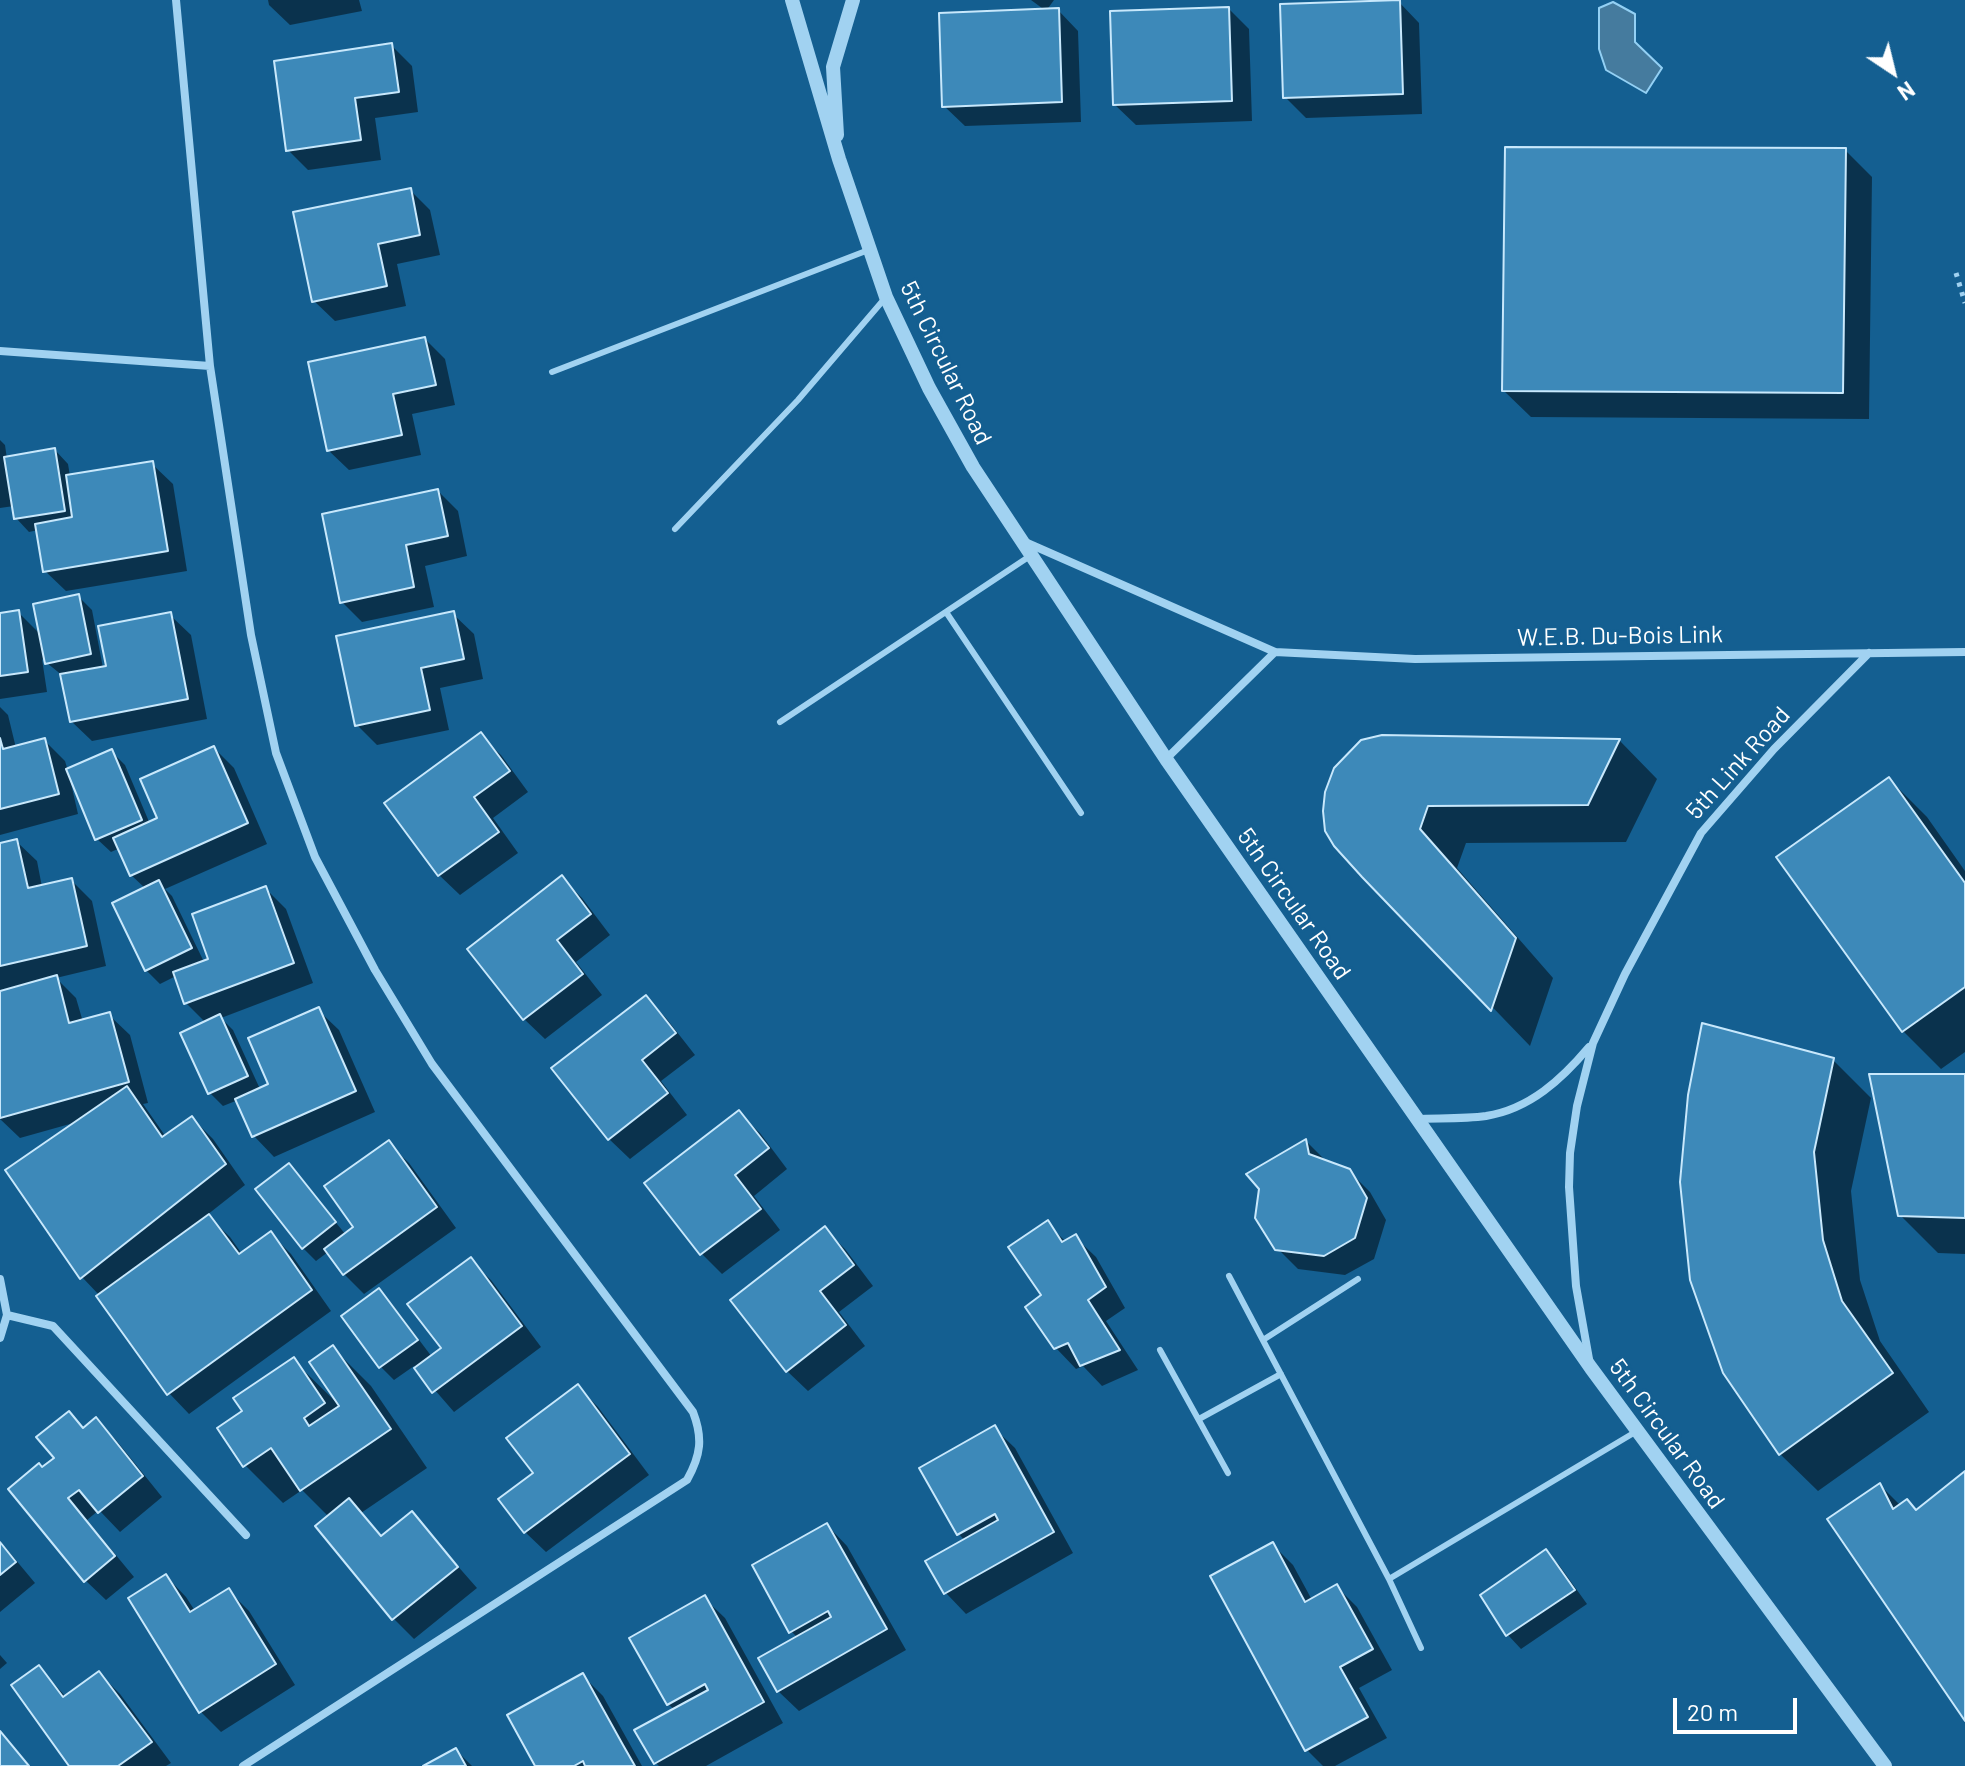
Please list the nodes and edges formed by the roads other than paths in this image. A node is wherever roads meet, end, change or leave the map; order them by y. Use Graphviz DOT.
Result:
graph roads {
  1 [pos="176,0"];
  2 [pos="792,0"];
  3 [pos="853,0"];
  4 [pos="839,159"];
  5 [pos="871,249"];
  6 [pos="886,297"];
  7 [pos="0,351"];
  8 [pos="210,366"];
  9 [pos="552,372"];
  10 [pos="675,529"];
  11 [pos="1023,541"];
  12 [pos="1032,555"];
  13 [pos="946,612"];
  14 [pos="1275,652"];
  15 [pos="1965,652"];
  16 [pos="1869,653"];
  17 [pos="780,722"];
  18 [pos="1166,759"];
  19 [pos="1081,813"];
  20 [pos="1593,1043"];
  21 [pos="1416,1119"];
  22 [pos="1229,1276"];
  23 [pos="0,1279"];
  24 [pos="1358,1279"];
  25 [pos="7,1315"];
  26 [pos="0,1338"];
  27 [pos="1263,1340"];
  28 [pos="1160,1350"];
  29 [pos="1591,1368"];
  30 [pos="1281,1374"];
  31 [pos="1199,1419"];
  32 [pos="1637,1431"];
  33 [pos="1228,1473"];
  34 [pos="246,1535"];
  35 [pos="1389,1579"];
  36 [pos="1421,1648"];
  37 [pos="243,1766"];
  38 [pos="1885,1766"];
  1 -- 8 [label="street"];
  2 -- 4 [label="street, 5th Circular Road"];
  3 -- 4 [label="street"];
  4 -- 5 [label="street, 5th Circular Road"];
  5 -- 6 [label="street, 5th Circular Road"];
  5 -- 9 [label="lane"];
  6 -- 10 [label="lane"];
  6 -- 11 [label="street, 5th Circular Road"];
  7 -- 8 [label="street"];
  8 -- 37 [label="street"];
  11 -- 12 [label="street, 5th Circular Road"];
  11 -- 14 [label="street, W.E.B. Du-Bois Link"];
  12 -- 13 [label="lane"];
  12 -- 18 [label="street, 5th Circular Road"];
  13 -- 17 [label="lane"];
  13 -- 19 [label="lane"];
  14 -- 16 [label="street, W.E.B. Du-Bois Link"];
  14 -- 18 [label="street"];
  15 -- 16 [label="street, W.E.B. Du-Bois Link"];
  16 -- 20 [label="street, 5th Link Road"];
  18 -- 21 [label="street, 5th Circular Road"];
  20 -- 21 [label="street, 5th Link Road"];
  20 -- 29 [label="street, 5th Link Road"];
  21 -- 29 [label="street, 5th Circular Road"];
  22 -- 27 [label="lane"];
  23 -- 25 [label="street"];
  24 -- 27 [label="lane"];
  25 -- 26 [label="street"];
  25 -- 34 [label="street"];
  27 -- 30 [label="lane"];
  28 -- 31 [label="lane"];
  29 -- 32 [label="street, 5th Circular Road"];
  30 -- 31 [label="lane"];
  30 -- 35 [label="lane"];
  31 -- 33 [label="lane"];
  32 -- 35 [label="lane"];
  32 -- 38 [label="street, 5th Circular Road"];
  35 -- 36 [label="lane"];
}
